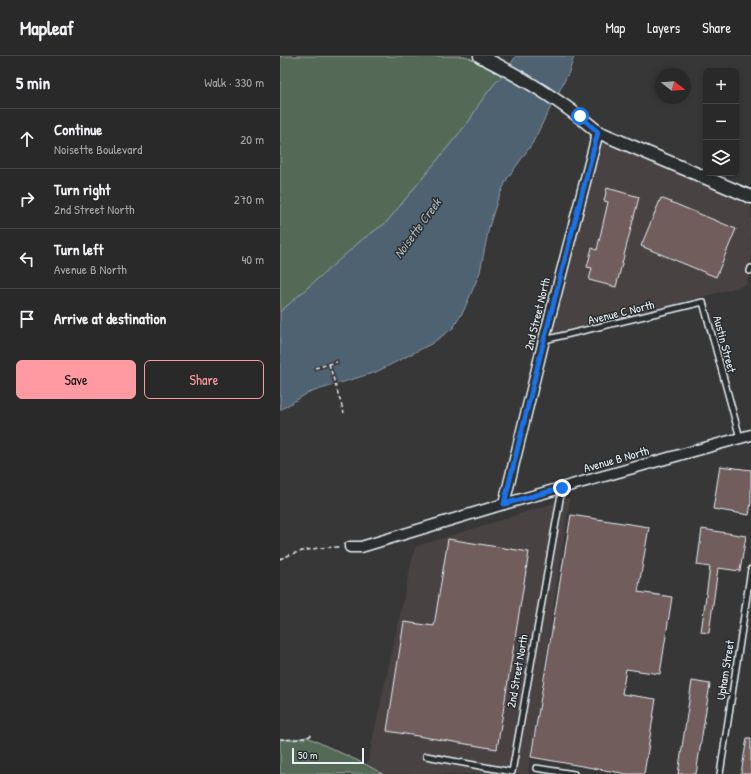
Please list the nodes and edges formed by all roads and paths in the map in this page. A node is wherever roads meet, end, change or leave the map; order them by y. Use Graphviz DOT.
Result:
graph roads {
  1 [pos="480,56"];
  2 [pos="598,132"];
  3 [pos="751,197"];
  4 [pos="703,302"];
  5 [pos="544,340"];
  6 [pos="337,362"];
  7 [pos="329,364"];
  8 [pos="315,368"];
  9 [pos="344,413"];
  10 [pos="751,435"];
  11 [pos="740,438"];
  12 [pos="562,488"];
  13 [pos="504,504"];
  14 [pos="350,547"];
  15 [pos="280,559"];
  16 [pos="751,570"];
  17 [pos="312,735"];
  18 [pos="280,739"];
  19 [pos="426,756"];
  20 [pos="536,768"];
  21 [pos="574,774"];
  22 [pos="720,774"];
  1 -- 2 [label="street"];
  2 -- 3 [label="street"];
  2 -- 5 [label="street, 2nd Street North"];
  4 -- 5 [label="lane, Avenue C North"];
  4 -- 11 [label="lane, Austin Street"];
  5 -- 13 [label="street, 2nd Street North"];
  6 -- 7 [label="path"];
  7 -- 8 [label="path"];
  7 -- 9 [label="path"];
  10 -- 11 [label="street, Avenue B North"];
  11 -- 12 [label="street, Avenue B North"];
  12 -- 13 [label="street, Avenue B North"];
  12 -- 19 [label="lane, 2nd Street North"];
  13 -- 14 [label="street, Avenue B North"];
  14 -- 15 [label="path"];
  16 -- 22 [label="lane, Upham Street"];
  17 -- 18 [label="path"];
  20 -- 21 [label="lane"];
}
